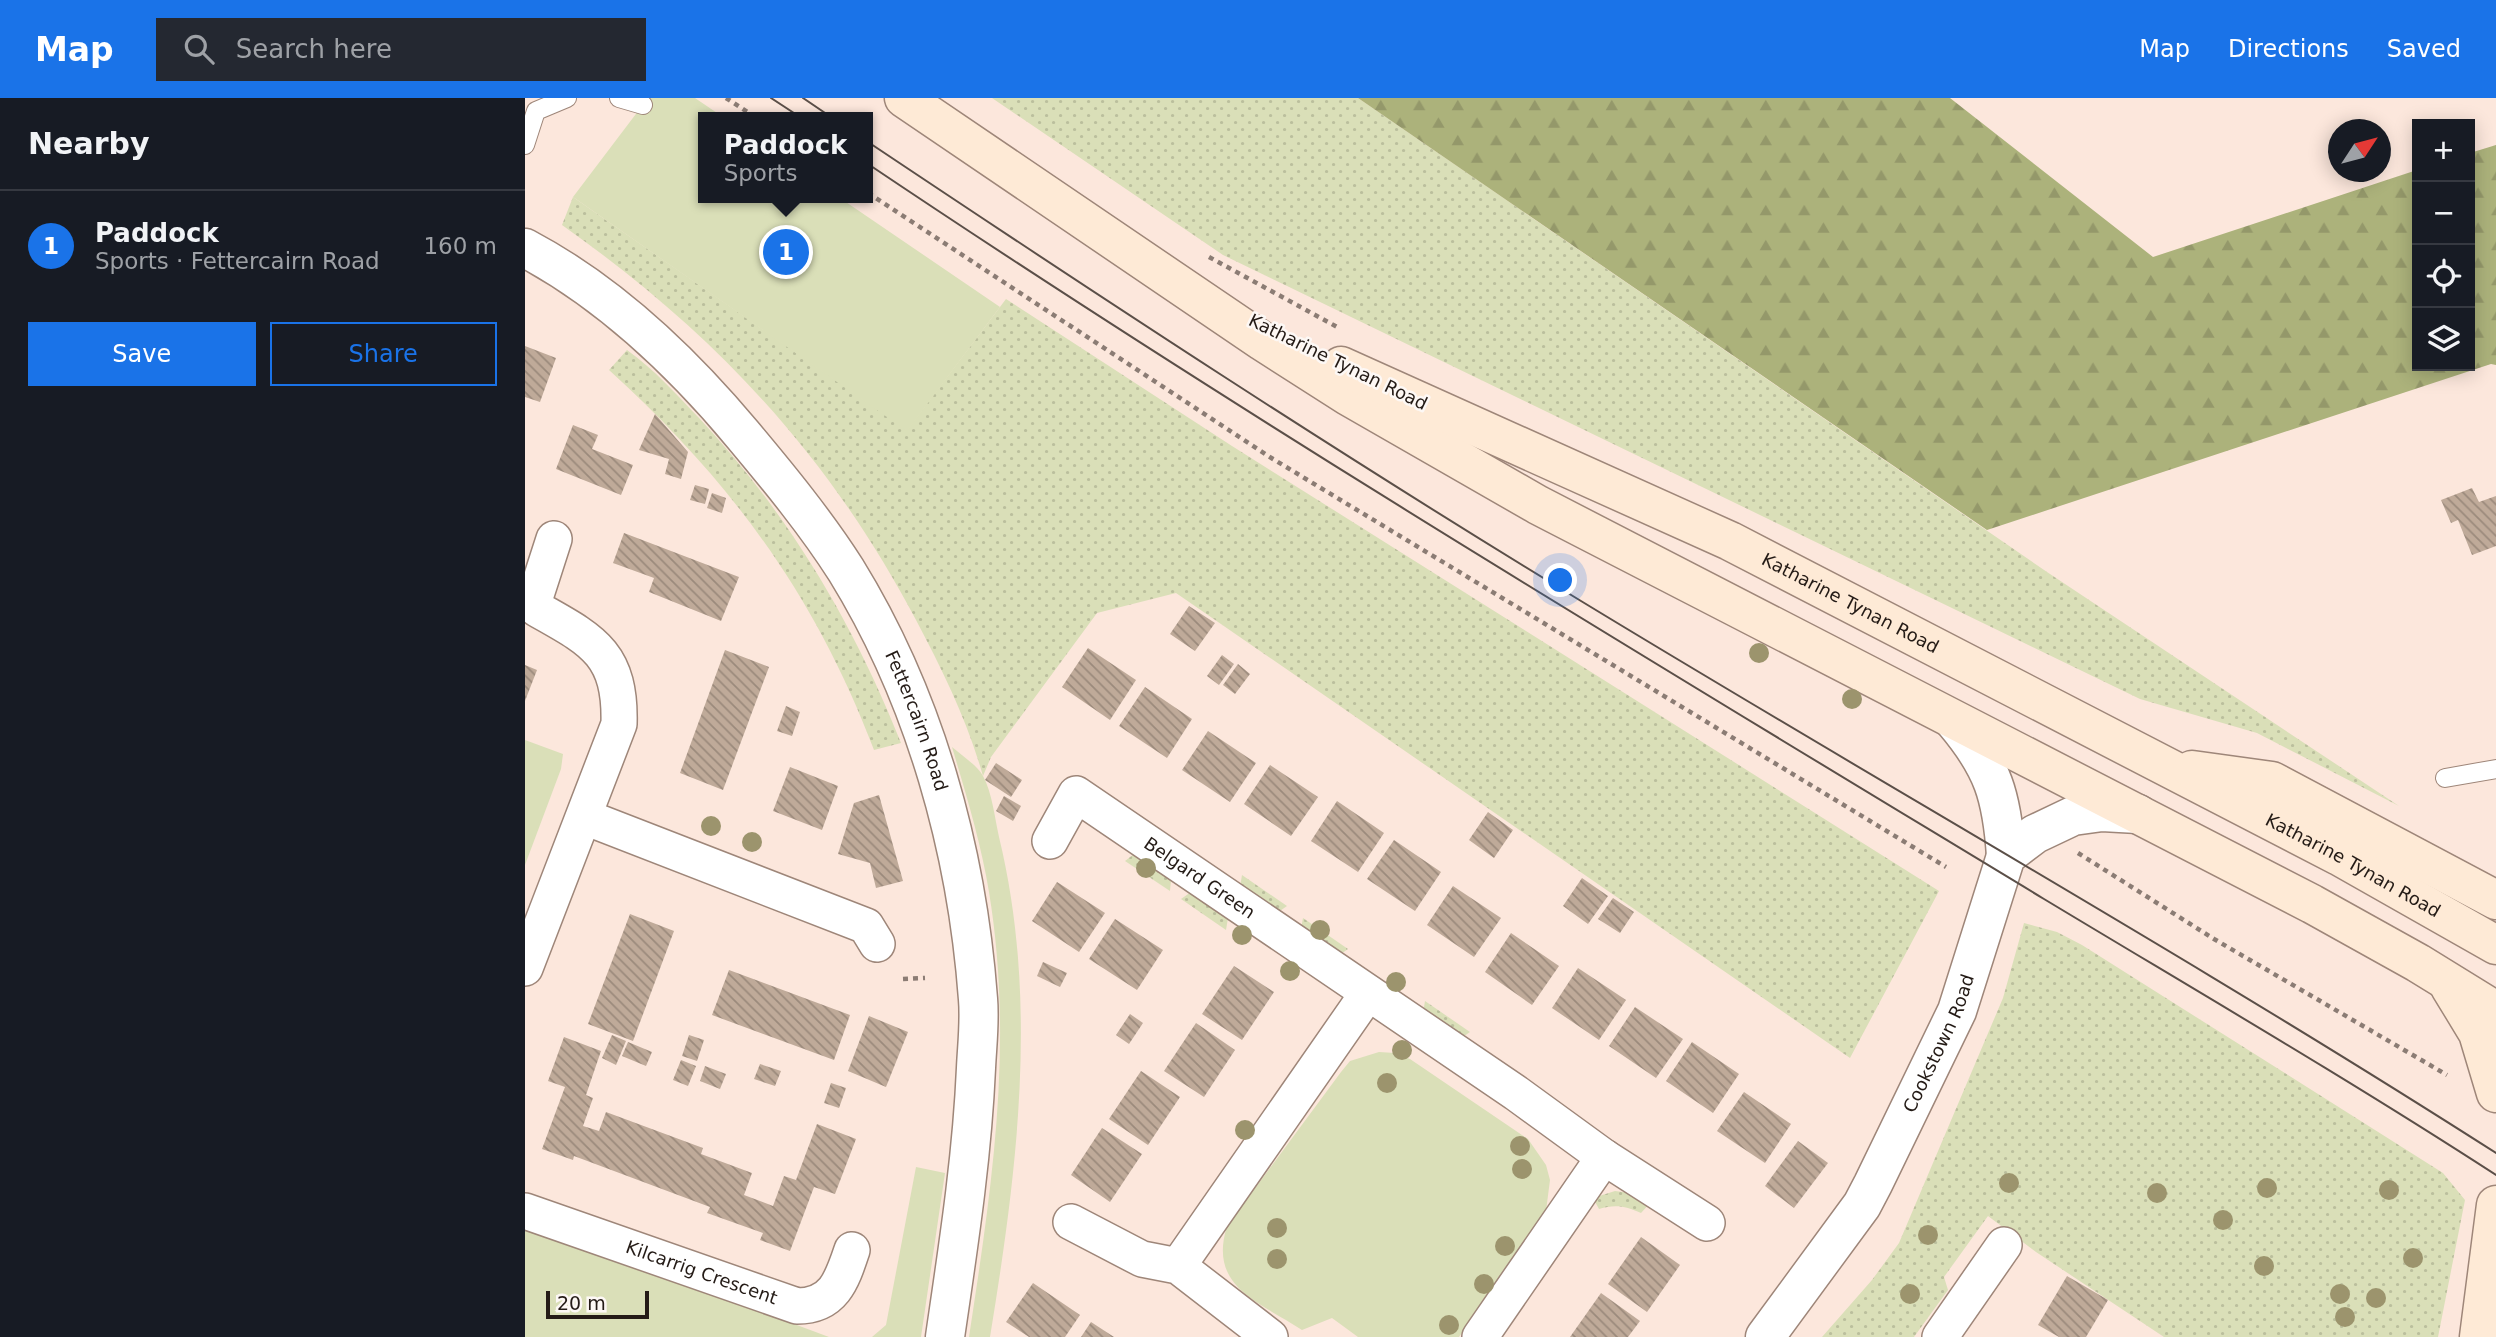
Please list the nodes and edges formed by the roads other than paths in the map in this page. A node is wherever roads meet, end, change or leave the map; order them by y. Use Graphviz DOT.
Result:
graph roads {
  1 [pos="567,98"];
  2 [pos="619,98"];
  3 [pos="904,98"];
  4 [pos="530,105"];
  5 [pos="643,105"];
  6 [pos="525,145"];
  7 [pos="525,248"];
  8 [pos="1191,290"];
  9 [pos="554,539"];
  10 [pos="1954,721"];
  11 [pos="2162,766"];
  12 [pos="2496,769"];
  13 [pos="2445,778"];
  14 [pos="2138,814"];
  15 [pos="585,817"];
  16 [pos="1050,841"];
  17 [pos="2006,856"];
  18 [pos="2496,900"];
  19 [pos="877,944"];
  20 [pos="2496,945"];
  21 [pos="525,968"];
  22 [pos="2444,979"];
  23 [pos="1368,993"];
  24 [pos="2496,1011"];
  25 [pos="2496,1093"];
  26 [pos="1604,1157"];
  27 [pos="2496,1205"];
  28 [pos="525,1211"];
  29 [pos="1071,1222"];
  30 [pos="1707,1223"];
  31 [pos="2004,1245"];
  32 [pos="852,1250"];
  33 [pos="1178,1266"];
  34 [pos="945,1337"];
  35 [pos="1270,1337"];
  36 [pos="1480,1337"];
  37 [pos="1765,1337"];
  38 [pos="1940,1337"];
  39 [pos="2479,1337"];
  1 -- 4 [label="lane"];
  2 -- 5 [label="lane"];
  3 -- 8 [label="main road, Katharine Tynan Road"];
  4 -- 6 [label="lane"];
  7 -- 34 [label="street, Fettercairn Road"];
  8 -- 10 [label="main road, Katharine Tynan Road"];
  8 -- 11 [label="main road, Katharine Tynan Road"];
  9 -- 15 [label="street"];
  10 -- 14 [label="main road, Katharine Tynan Road"];
  10 -- 17 [label="street, Katharine Tynan Road"];
  11 -- 18 [label="main road"];
  11 -- 20 [label="main road, Katharine Tynan Road"];
  12 -- 13 [label="lane"];
  14 -- 17 [label="street"];
  14 -- 22 [label="main road, Katharine Tynan Road"];
  15 -- 19 [label="street"];
  15 -- 21 [label="street"];
  16 -- 23 [label="street, Belgard Green"];
  17 -- 37 [label="street, Cookstown Road"];
  22 -- 24 [label="main road, Katharine Tynan Road"];
  22 -- 25 [label="main road"];
  23 -- 26 [label="street, Belgard Green"];
  23 -- 33 [label="street"];
  26 -- 30 [label="street, Belgard Green"];
  26 -- 36 [label="street"];
  27 -- 39 [label="main road"];
  28 -- 32 [label="street, Kilcarrig Crescent"];
  29 -- 33 [label="street"];
  31 -- 38 [label="street"];
  33 -- 35 [label="street"];
}
